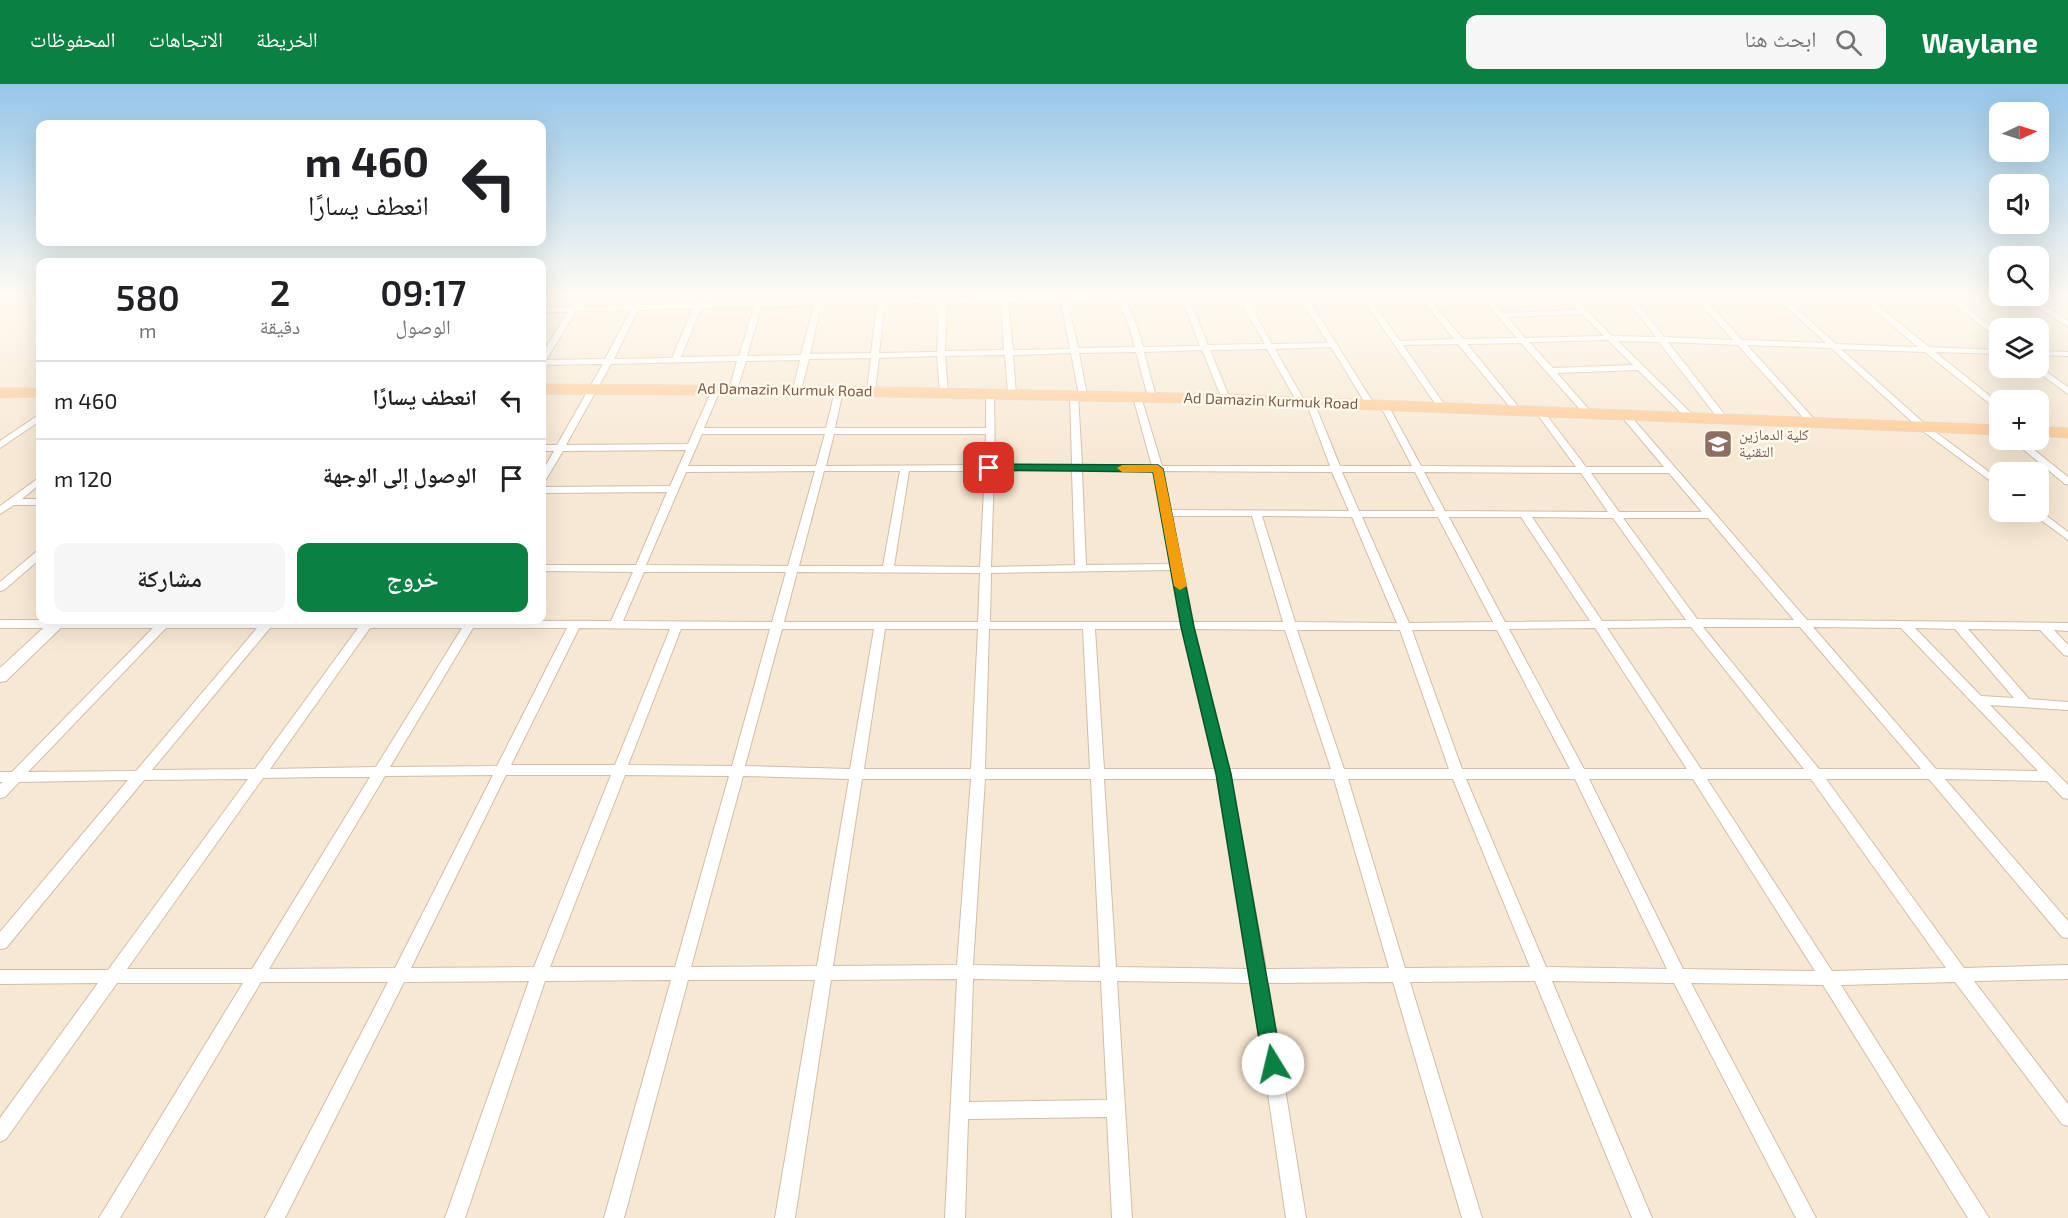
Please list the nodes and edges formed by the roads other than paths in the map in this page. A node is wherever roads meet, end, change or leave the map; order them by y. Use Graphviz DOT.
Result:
graph roads {
  1 [pos="1205,347"];
  2 [pos="614,348"];
  3 [pos="680,348"];
  4 [pos="745,348"];
  5 [pos="808,348"];
  6 [pos="877,348"];
  7 [pos="941,348"];
  8 [pos="1009,348"];
  9 [pos="1073,348"];
  10 [pos="1175,348"];
  11 [pos="1273,348"];
  12 [pos="1336,348"];
  13 [pos="1401,348"];
  14 [pos="1468,348"];
  15 [pos="1531,348"];
  16 [pos="1622,348"];
  17 [pos="1667,348"];
  18 [pos="1745,348"];
  19 [pos="1835,348"];
  20 [pos="1926,348"];
  21 [pos="1140,349"];
  22 [pos="1074,351"];
  23 [pos="1989,351"];
  24 [pos="1009,353"];
  25 [pos="2049,353"];
  26 [pos="2068,354"];
  27 [pos="941,355"];
  28 [pos="876,356"];
  29 [pos="806,358"];
  30 [pos="742,359"];
  31 [pos="675,360"];
  32 [pos="546,362"];
  33 [pos="607,362"];
  34 [pos="1641,367"];
  35 [pos="1551,371"];
  36 [pos="2049,376"];
  37 [pos="546,388"];
  38 [pos="595,388"];
  39 [pos="716,390"];
  40 [pos="734,390"];
  41 [pos="797,390"];
  42 [pos="2068,390"];
  43 [pos="839,391"];
  44 [pos="871,391"];
  45 [pos="0,393"];
  46 [pos="36,393"];
  47 [pos="944,393"];
  48 [pos="990,393"];
  49 [pos="1012,394"];
  50 [pos="1078,395"];
  51 [pos="1145,397"];
  52 [pos="1227,399"];
  53 [pos="1989,401"];
  54 [pos="1305,402"];
  55 [pos="1377,404"];
  56 [pos="1442,407"];
  57 [pos="1517,410"];
  58 [pos="1539,411"];
  59 [pos="1588,413"];
  60 [pos="1625,414"];
  61 [pos="1691,418"];
  62 [pos="1723,419"];
  63 [pos="36,420"];
  64 [pos="1812,422"];
  65 [pos="1923,427"];
  66 [pos="1989,430"];
  67 [pos="698,431"];
  68 [pos="830,431"];
  69 [pos="990,431"];
  70 [pos="2049,432"];
  71 [pos="2068,433"];
  72 [pos="0,445"];
  73 [pos="692,447"];
  74 [pos="546,448"];
  75 [pos="560,448"];
  76 [pos="2029,450"];
  77 [pos="820,468"];
  78 [pos="905,468"];
  79 [pos="989,468"];
  80 [pos="1078,468"];
  81 [pos="683,469"];
  82 [pos="1158,469"];
  83 [pos="1584,469"];
  84 [pos="1336,470"];
  85 [pos="1419,470"];
  86 [pos="1674,470"];
  87 [pos="546,472"];
  88 [pos="1989,477"];
  89 [pos="36,483"];
  90 [pos="2068,483"];
  91 [pos="674,489"];
  92 [pos="546,490"];
  93 [pos="0,502"];
  94 [pos="12,502"];
  95 [pos="36,502"];
  96 [pos="0,511"];
  97 [pos="1166,513"];
  98 [pos="1256,513"];
  99 [pos="1355,514"];
  100 [pos="1442,514"];
  101 [pos="1525,515"];
  102 [pos="1712,515"];
  103 [pos="1617,516"];
  104 [pos="2049,522"];
  105 [pos="2065,533"];
  106 [pos="36,557"];
  107 [pos="793,567"];
  108 [pos="1176,567"];
  109 [pos="546,568"];
  110 [pos="641,568"];
  111 [pos="1081,568"];
  112 [pos="888,569"];
  113 [pos="985,570"];
  114 [pos="0,588"];
  115 [pos="36,622"];
  116 [pos="1694,623"];
  117 [pos="0,624"];
  118 [pos="56,624"];
  119 [pos="163,624"];
  120 [pos="266,624"];
  121 [pos="317,624"];
  122 [pos="460,624"];
  123 [pos="778,624"];
  124 [pos="1500,624"];
  125 [pos="1806,624"];
  126 [pos="1905,624"];
  127 [pos="1600,625"];
  128 [pos="1958,625"];
  129 [pos="366,626"];
  130 [pos="574,626"];
  131 [pos="615,626"];
  132 [pos="677,626"];
  133 [pos="880,626"];
  134 [pos="1290,626"];
  135 [pos="2043,626"];
  136 [pos="982,627"];
  137 [pos="1089,627"];
  138 [pos="1188,627"];
  139 [pos="2068,627"];
  140 [pos="1405,628"];
  141 [pos="2068,652"];
  142 [pos="0,677"];
  143 [pos="1976,700"];
  144 [pos="2025,703"];
  145 [pos="2068,706"];
  146 [pos="502,769"];
  147 [pos="621,770"];
  148 [pos="737,770"];
  149 [pos="378,773"];
  150 [pos="1098,773"];
  151 [pos="1339,773"];
  152 [pos="1457,773"];
  153 [pos="1579,773"];
  154 [pos="857,774"];
  155 [pos="1223,774"];
  156 [pos="1695,774"];
  157 [pos="1815,774"];
  158 [pos="1935,774"];
  159 [pos="258,775"];
  160 [pos="978,775"];
  161 [pos="140,776"];
  162 [pos="2051,776"];
  163 [pos="0,777"];
  164 [pos="15,777"];
  165 [pos="0,793"];
  166 [pos="2068,794"];
  167 [pos="2068,932"];
  168 [pos="0,943"];
  169 [pos="965,972"];
  170 [pos="2068,972"];
  171 [pos="1109,973"];
  172 [pos="825,974"];
  173 [pos="1540,974"];
  174 [pos="1959,974"];
  175 [pos="539,975"];
  176 [pos="681,975"];
  177 [pos="1399,975"];
  178 [pos="1678,975"];
  179 [pos="255,976"];
  180 [pos="399,976"];
  181 [pos="1259,976"];
  182 [pos="0,977"];
  183 [pos="111,977"];
  184 [pos="1829,978"];
  185 [pos="1115,1108"];
  186 [pos="959,1111"];
  187 [pos="2068,1118"];
  188 [pos="0,1132"];
  189 [pos="109,1218"];
  190 [pos="274,1218"];
  191 [pos="455,1218"];
  192 [pos="614,1218"];
  193 [pos="785,1218"];
  194 [pos="955,1218"];
  195 [pos="1122,1218"];
  196 [pos="1296,1218"];
  197 [pos="1472,1218"];
  198 [pos="1642,1218"];
  199 [pos="1806,1218"];
  200 [pos="1979,1218"];
  1 -- 52 [label="street"];
  2 -- 33 [label="street"];
  3 -- 31 [label="street"];
  4 -- 30 [label="street"];
  5 -- 29 [label="street"];
  6 -- 28 [label="street"];
  7 -- 27 [label="street"];
  8 -- 24 [label="street"];
  9 -- 22 [label="street"];
  10 -- 21 [label="street"];
  11 -- 54 [label="street"];
  12 -- 55 [label="street"];
  13 -- 56 [label="street"];
  14 -- 57 [label="street"];
  15 -- 35 [label="street"];
  16 -- 34 [label="street"];
  17 -- 62 [label="street"];
  18 -- 64 [label="street"];
  19 -- 65 [label="street"];
  20 -- 23 [label="street"];
  20 -- 53 [label="street"];
  21 -- 22 [label="street"];
  21 -- 51 [label="street"];
  22 -- 24 [label="street"];
  22 -- 50 [label="street"];
  24 -- 27 [label="street"];
  24 -- 49 [label="street"];
  25 -- 26 [label="street"];
  27 -- 28 [label="street"];
  27 -- 47 [label="street"];
  28 -- 29 [label="street"];
  28 -- 44 [label="street"];
  29 -- 30 [label="street"];
  29 -- 41 [label="street"];
  30 -- 31 [label="street"];
  30 -- 40 [label="street"];
  31 -- 33 [label="street"];
  32 -- 33 [label="street"];
  33 -- 38 [label="street"];
  34 -- 35 [label="street"];
  34 -- 61 [label="street"];
  35 -- 59 [label="street"];
  36 -- 42 [label="street"];
  37 -- 38 [label="highway, Ad Damazin Kurmuk Road"];
  38 -- 39 [label="highway, Ad Damazin Kurmuk Road"];
  38 -- 75 [label="street"];
  39 -- 40 [label="highway, Ad Damazin Kurmuk Road"];
  39 -- 67 [label="street"];
  40 -- 41 [label="highway, Ad Damazin Kurmuk Road"];
  41 -- 43 [label="highway, Ad Damazin Kurmuk Road"];
  43 -- 44 [label="highway, Ad Damazin Kurmuk Road"];
  43 -- 68 [label="street"];
  44 -- 47 [label="highway, Ad Damazin Kurmuk Road"];
  45 -- 46 [label="highway"];
  47 -- 48 [label="highway, Ad Damazin Kurmuk Road"];
  48 -- 49 [label="highway, Ad Damazin Kurmuk Road"];
  48 -- 69 [label="street"];
  49 -- 50 [label="highway, Ad Damazin Kurmuk Road"];
  50 -- 51 [label="highway, Ad Damazin Kurmuk Road"];
  50 -- 80 [label="street"];
  51 -- 52 [label="highway, Ad Damazin Kurmuk Road"];
  51 -- 82 [label="street"];
  52 -- 54 [label="highway, Ad Damazin Kurmuk Road"];
  54 -- 55 [label="highway, Ad Damazin Kurmuk Road"];
  54 -- 84 [label="street"];
  55 -- 56 [label="highway, Ad Damazin Kurmuk Road"];
  55 -- 85 [label="street"];
  56 -- 57 [label="highway, Ad Damazin Kurmuk Road"];
  57 -- 58 [label="highway, Ad Damazin Kurmuk Road"];
  58 -- 59 [label="highway, Ad Damazin Kurmuk Road"];
  58 -- 83 [label="street"];
  59 -- 60 [label="highway, Ad Damazin Kurmuk Road"];
  60 -- 61 [label="highway, Ad Damazin Kurmuk Road"];
  60 -- 86 [label="street"];
  61 -- 62 [label="highway, Ad Damazin Kurmuk Road"];
  62 -- 64 [label="highway, Ad Damazin Kurmuk Road"];
  63 -- 72 [label="street"];
  64 -- 65 [label="highway, Ad Damazin Kurmuk Road"];
  65 -- 66 [label="highway, Ad Damazin Kurmuk Road"];
  65 -- 88 [label="street"];
  67 -- 68 [label="street"];
  67 -- 73 [label="street"];
  68 -- 69 [label="street"];
  68 -- 77 [label="street"];
  69 -- 79 [label="street"];
  70 -- 71 [label="highway"];
  73 -- 75 [label="street"];
  73 -- 81 [label="street"];
  74 -- 75 [label="street"];
  75 -- 87 [label="street"];
  76 -- 90 [label="street"];
  77 -- 78 [label="street"];
  77 -- 81 [label="street"];
  77 -- 107 [label="street"];
  78 -- 79 [label="street"];
  78 -- 112 [label="street"];
  79 -- 80 [label="street"];
  79 -- 113 [label="street"];
  80 -- 82 [label="street"];
  80 -- 111 [label="street"];
  81 -- 91 [label="street"];
  82 -- 84 [label="street"];
  82 -- 97 [label="street"];
  83 -- 85 [label="street"];
  83 -- 86 [label="street"];
  83 -- 103 [label="street"];
  84 -- 85 [label="street"];
  84 -- 99 [label="street"];
  85 -- 100 [label="street"];
  86 -- 102 [label="street"];
  89 -- 94 [label="street"];
  91 -- 92 [label="street"];
  91 -- 110 [label="street"];
  93 -- 94 [label="street"];
  94 -- 95 [label="street"];
  94 -- 96 [label="street"];
  97 -- 98 [label="street"];
  97 -- 108 [label="street"];
  98 -- 99 [label="street"];
  98 -- 134 [label="street"];
  99 -- 100 [label="street"];
  99 -- 140 [label="street"];
  100 -- 101 [label="street"];
  100 -- 124 [label="street"];
  101 -- 103 [label="street"];
  101 -- 127 [label="street"];
  102 -- 103 [label="street"];
  102 -- 125 [label="street"];
  103 -- 116 [label="street"];
  104 -- 105 [label="street"];
  106 -- 114 [label="street"];
  107 -- 110 [label="street"];
  107 -- 112 [label="street"];
  107 -- 123 [label="street"];
  108 -- 111 [label="street"];
  108 -- 138 [label="street"];
  109 -- 110 [label="street"];
  110 -- 131 [label="street"];
  111 -- 113 [label="street"];
  112 -- 113 [label="street"];
  113 -- 136 [label="street"];
  115 -- 117 [label="street"];
  116 -- 125 [label="street"];
  116 -- 127 [label="street"];
  116 -- 157 [label="street"];
  118 -- 142 [label="street"];
  119 -- 164 [label="street"];
  120 -- 161 [label="street"];
  121 -- 129 [label="street"];
  122 -- 129 [label="street"];
  122 -- 130 [label="street"];
  122 -- 149 [label="street"];
  123 -- 132 [label="street"];
  123 -- 133 [label="street"];
  123 -- 148 [label="street"];
  124 -- 127 [label="street"];
  124 -- 140 [label="street"];
  124 -- 153 [label="street"];
  125 -- 126 [label="street"];
  125 -- 158 [label="street"];
  126 -- 128 [label="street"];
  126 -- 143 [label="street"];
  127 -- 156 [label="street"];
  128 -- 135 [label="street"];
  128 -- 144 [label="street"];
  129 -- 159 [label="street"];
  130 -- 131 [label="street"];
  130 -- 146 [label="street"];
  131 -- 132 [label="street"];
  132 -- 147 [label="street"];
  133 -- 136 [label="street"];
  133 -- 154 [label="street"];
  134 -- 138 [label="street"];
  134 -- 140 [label="street"];
  134 -- 151 [label="street"];
  135 -- 139 [label="street"];
  135 -- 141 [label="street"];
  136 -- 137 [label="street"];
  136 -- 160 [label="street"];
  137 -- 138 [label="street"];
  137 -- 150 [label="street"];
  138 -- 155 [label="street"];
  140 -- 152 [label="street"];
  143 -- 144 [label="street"];
  143 -- 162 [label="street"];
  144 -- 145 [label="street"];
  146 -- 147 [label="street"];
  146 -- 149 [label="street"];
  146 -- 180 [label="street"];
  147 -- 148 [label="street"];
  147 -- 175 [label="street"];
  148 -- 154 [label="street"];
  148 -- 176 [label="street"];
  149 -- 159 [label="street"];
  149 -- 179 [label="street"];
  150 -- 155 [label="street"];
  150 -- 160 [label="street"];
  150 -- 171 [label="street"];
  151 -- 152 [label="street"];
  151 -- 155 [label="street"];
  151 -- 177 [label="street"];
  152 -- 153 [label="street"];
  152 -- 173 [label="street"];
  153 -- 156 [label="street"];
  153 -- 178 [label="street"];
  154 -- 160 [label="street"];
  154 -- 172 [label="street"];
  155 -- 181 [label="street"];
  156 -- 157 [label="street"];
  156 -- 184 [label="street"];
  157 -- 158 [label="street"];
  157 -- 174 [label="street"];
  158 -- 162 [label="street"];
  158 -- 167 [label="street"];
  159 -- 161 [label="street"];
  159 -- 183 [label="street"];
  160 -- 169 [label="street"];
  161 -- 164 [label="street"];
  161 -- 168 [label="street"];
  162 -- 166 [label="street"];
  163 -- 164 [label="street"];
  164 -- 165 [label="street"];
  169 -- 171 [label="street"];
  169 -- 172 [label="street"];
  169 -- 186 [label="street"];
  170 -- 174 [label="street"];
  171 -- 181 [label="street"];
  171 -- 185 [label="street"];
  172 -- 176 [label="street"];
  172 -- 193 [label="street"];
  173 -- 177 [label="street"];
  173 -- 178 [label="street"];
  173 -- 198 [label="street"];
  174 -- 184 [label="street"];
  174 -- 187 [label="street"];
  175 -- 176 [label="street"];
  175 -- 180 [label="street"];
  175 -- 191 [label="street"];
  176 -- 192 [label="street"];
  177 -- 181 [label="street"];
  177 -- 197 [label="street"];
  178 -- 184 [label="street"];
  178 -- 199 [label="street"];
  179 -- 180 [label="street"];
  179 -- 183 [label="street"];
  179 -- 189 [label="street"];
  180 -- 190 [label="street"];
  181 -- 196 [label="street"];
  182 -- 183 [label="street"];
  183 -- 188 [label="street"];
  184 -- 200 [label="street"];
  185 -- 186 [label="street"];
  185 -- 195 [label="street"];
  186 -- 194 [label="street"];
}
